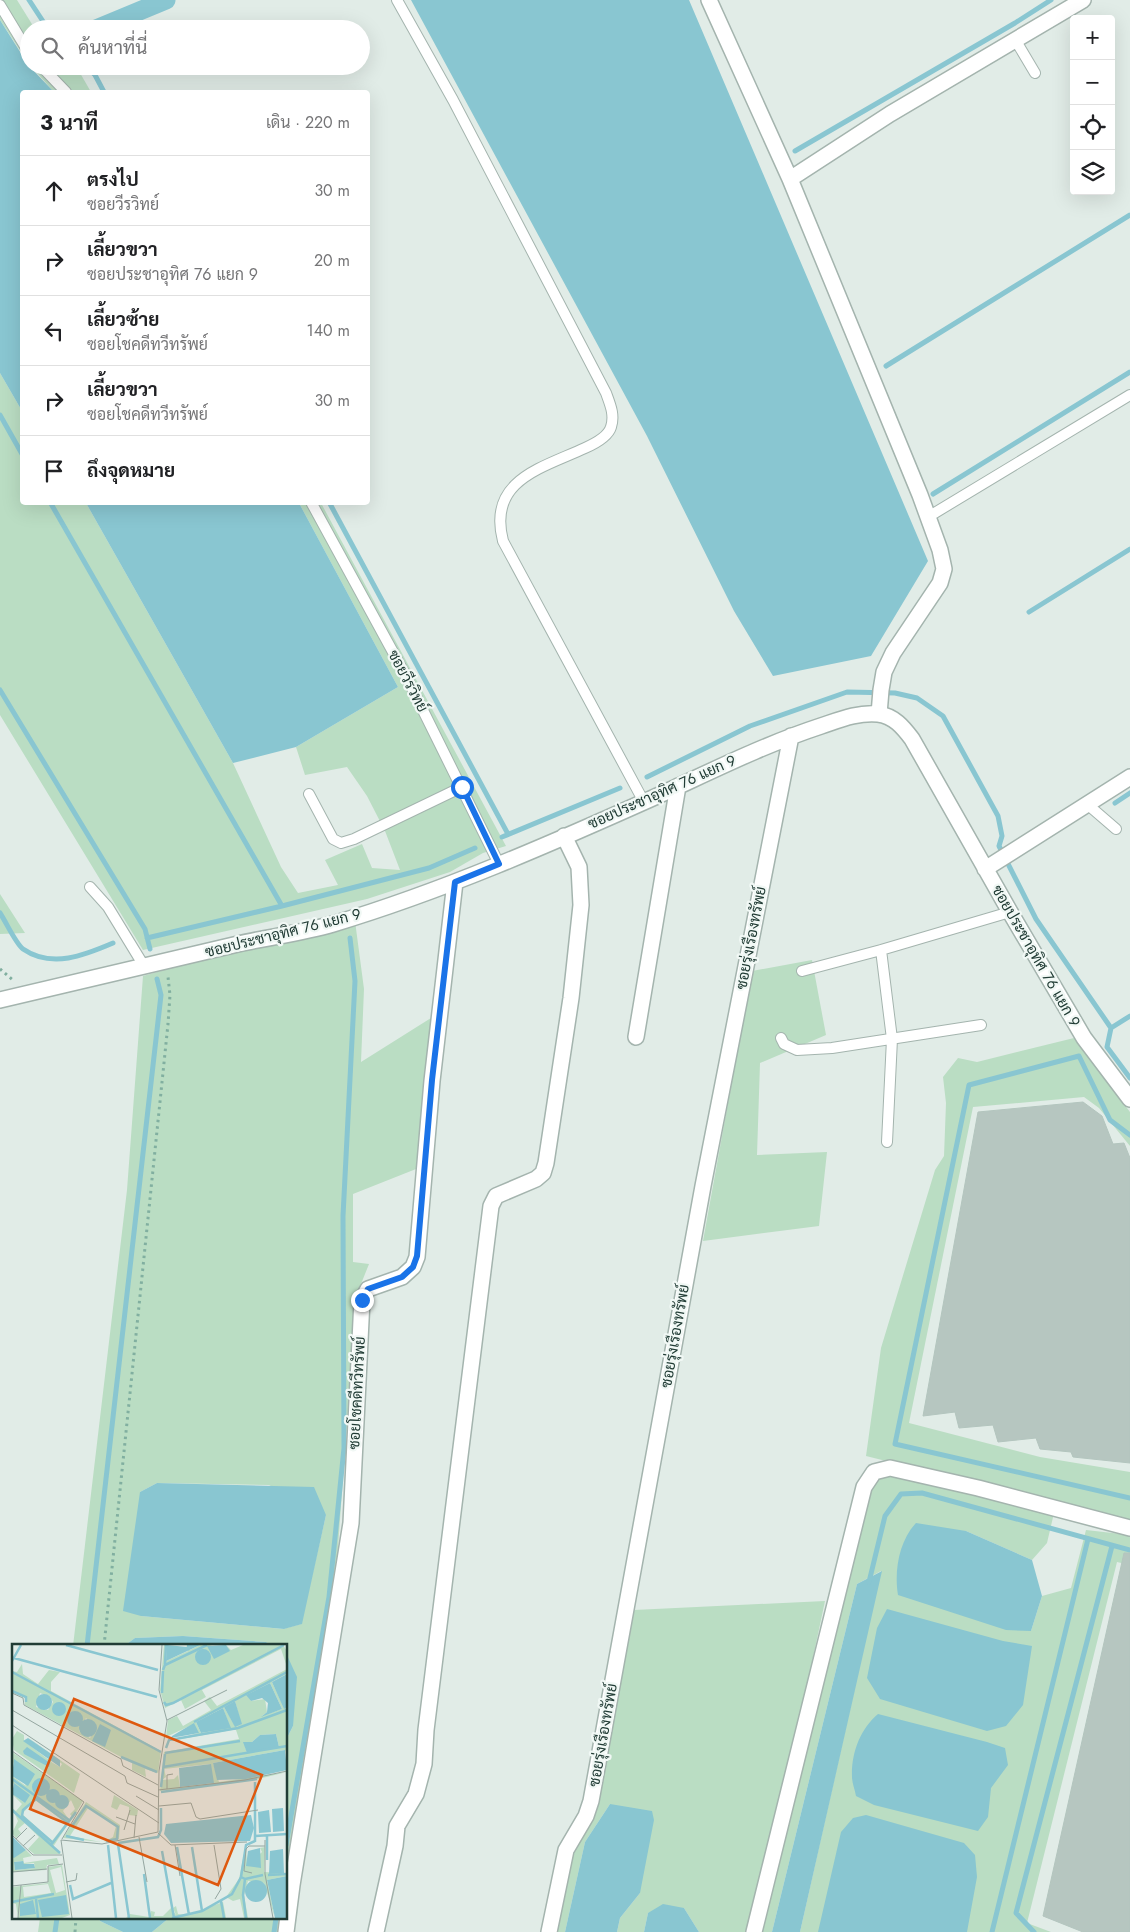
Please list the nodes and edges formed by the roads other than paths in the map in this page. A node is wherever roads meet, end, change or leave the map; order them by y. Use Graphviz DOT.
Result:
graph roads {
  1 [pos="398,0"];
  2 [pos="709,0"];
  3 [pos="1084,0"];
  4 [pos="0,5"];
  5 [pos="20,38"];
  6 [pos="1016,41"];
  7 [pos="1035,72"];
  8 [pos="49,75"];
  9 [pos="64,90"];
  10 [pos="790,179"];
  11 [pos="1130,395"];
  12 [pos="313,505"];
  13 [pos="928,517"];
  14 [pos="879,714"];
  15 [pos="791,736"];
  16 [pos="1130,777"];
  17 [pos="678,786"];
  18 [pos="462,787"];
  19 [pos="309,794"];
  20 [pos="644,802"];
  21 [pos="1087,804"];
  22 [pos="1116,829"];
  23 [pos="564,836"];
  24 [pos="499,864"];
  25 [pos="985,868"];
  26 [pos="455,882"];
  27 [pos="90,887"];
  28 [pos="1010,912"];
  29 [pos="881,950"];
  30 [pos="144,966"];
  31 [pos="802,971"];
  32 [pos="0,1000"];
  33 [pos="981,1024"];
  34 [pos="636,1037"];
  35 [pos="781,1038"];
  36 [pos="892,1039"];
  37 [pos="1130,1099"];
  38 [pos="887,1142"];
  39 [pos="1130,1528"];
  40 [pos="288,1916"];
  41 [pos="376,1932"];
  42 [pos="549,1932"];
  43 [pos="754,1932"];
  1 -- 20 [label="lane"];
  2 -- 10 [label="street"];
  3 -- 6 [label="street"];
  4 -- 5 [label="lane"];
  6 -- 7 [label="lane"];
  6 -- 10 [label="street"];
  8 -- 9 [label="lane"];
  10 -- 13 [label="street"];
  11 -- 13 [label="lane"];
  12 -- 18 [label="lane, ซอยวีรวิทย์"];
  13 -- 14 [label="street"];
  14 -- 15 [label="street, ซอยประชาอุทิศ 76 แยก 9"];
  14 -- 25 [label="street, ซอยประชาอุทิศ 76 แยก 9"];
  15 -- 17 [label="street, ซอยประชาอุทิศ 76 แยก 9"];
  15 -- 42 [label="street, ซอยรุ่งเรืองทรัพย์"];
  16 -- 21 [label="street"];
  17 -- 20 [label="street, ซอยประชาอุทิศ 76 แยก 9"];
  17 -- 34 [label="street"];
  18 -- 19 [label="lane"];
  18 -- 24 [label="lane, ซอยวีรวิทย์"];
  20 -- 23 [label="street, ซอยประชาอุทิศ 76 แยก 9"];
  21 -- 22 [label="lane"];
  21 -- 25 [label="street"];
  23 -- 24 [label="street, ซอยประชาอุทิศ 76 แยก 9"];
  23 -- 41 [label="street"];
  24 -- 26 [label="street, ซอยประชาอุทิศ 76 แยก 9"];
  25 -- 28 [label="street, ซอยประชาอุทิศ 76 แยก 9"];
  26 -- 30 [label="street, ซอยประชาอุทิศ 76 แยก 9"];
  26 -- 40 [label="street, ซอยโชคดีทวีทรัพย์"];
  27 -- 30 [label="lane"];
  28 -- 29 [label="lane"];
  28 -- 37 [label="street, ซอยประชาอุทิศ 76 แยก 9"];
  29 -- 31 [label="lane"];
  29 -- 36 [label="lane"];
  30 -- 32 [label="street, ซอยประชาอุทิศ 76 แยก 9"];
  33 -- 36 [label="lane"];
  35 -- 36 [label="lane"];
  36 -- 38 [label="lane"];
  39 -- 43 [label="street"];
}
